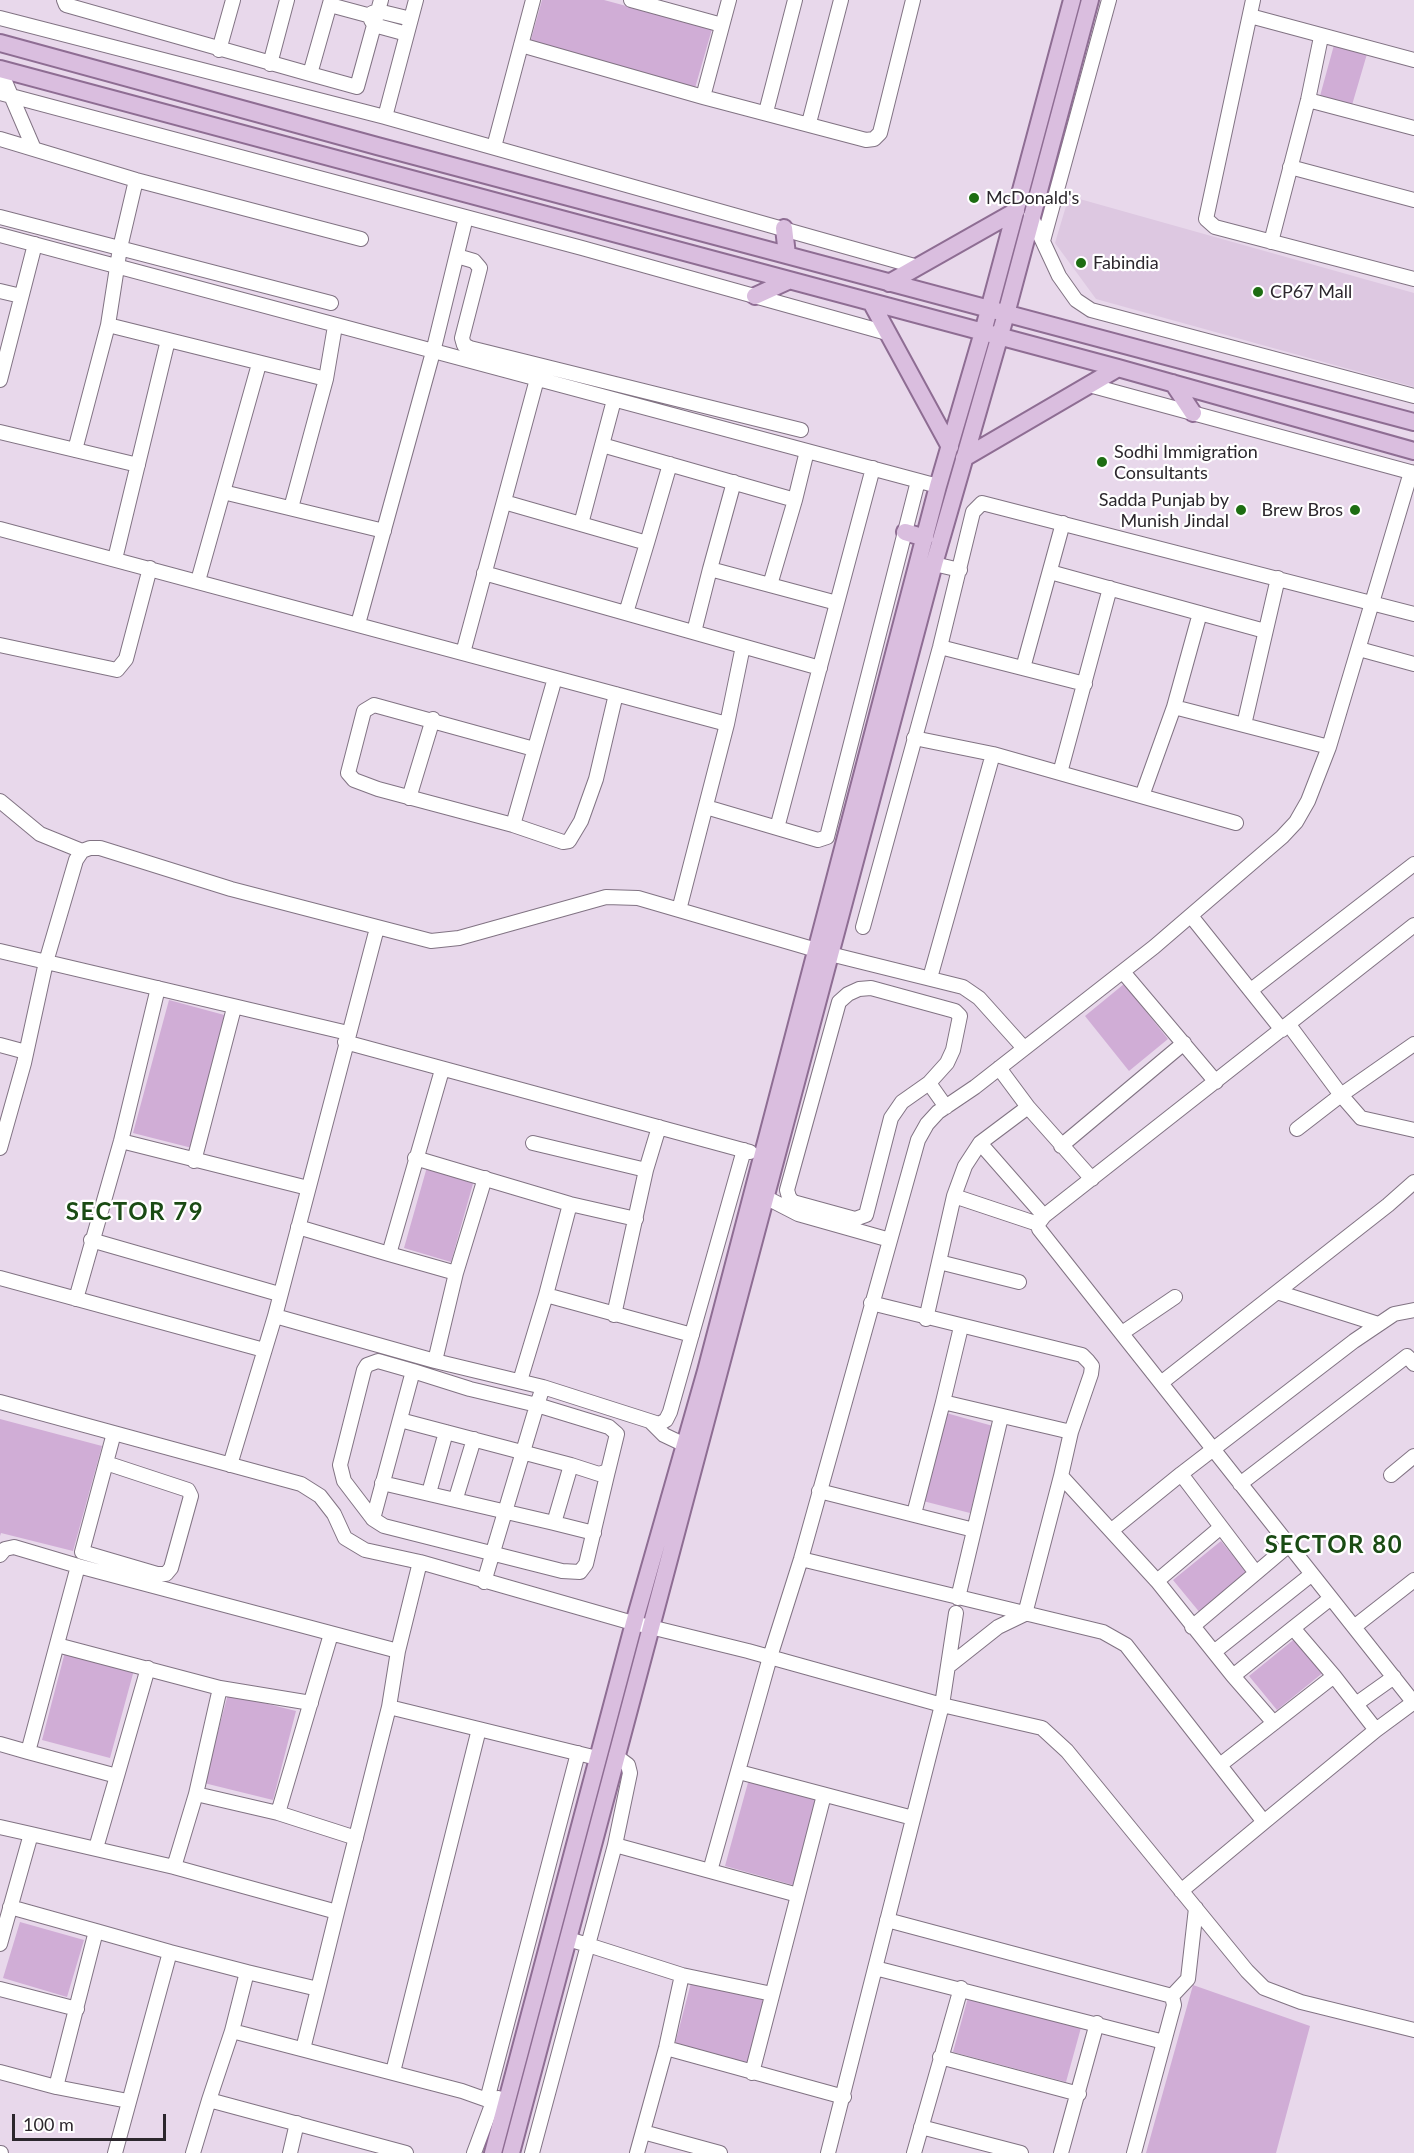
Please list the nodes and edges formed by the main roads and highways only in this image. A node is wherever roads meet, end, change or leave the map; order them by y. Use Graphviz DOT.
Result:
graph roads {
  1 [pos="1072,0"];
  2 [pos="1090,0"];
  3 [pos="0,43"];
  4 [pos="0,70"];
  5 [pos="1023,213"];
  6 [pos="784,228"];
  7 [pos="787,255"];
  8 [pos="788,281"];
  9 [pos="890,283"];
  10 [pos="755,296"];
  11 [pos="870,302"];
  12 [pos="988,310"];
  13 [pos="1006,314"];
  14 [pos="990,335"];
  15 [pos="1118,368"];
  16 [pos="1173,384"];
  17 [pos="1193,413"];
  18 [pos="1414,422"];
  19 [pos="950,447"];
  20 [pos="1414,451"];
  21 [pos="964,458"];
  22 [pos="905,532"];
  23 [pos="925,538"];
  24 [pos="842,784"];
  25 [pos="859,787"];
  26 [pos="824,952"];
  27 [pos="492,2153"];
  28 [pos="511,2153"];
  1 -- 5 [label="main road"];
  2 -- 5 [label="main road"];
  3 -- 7 [label="main road"];
  4 -- 8 [label="main road"];
  5 -- 9 [label="main road"];
  5 -- 12 [label="main road"];
  5 -- 13 [label="main road"];
  6 -- 7 [label="main road"];
  7 -- 9 [label="main road"];
  8 -- 10 [label="main road"];
  8 -- 11 [label="main road"];
  9 -- 12 [label="main road"];
  11 -- 14 [label="main road"];
  11 -- 19 [label="main road"];
  12 -- 13 [label="main road"];
  12 -- 14 [label="main road"];
  13 -- 14 [label="main road"];
  13 -- 18 [label="main road"];
  14 -- 15 [label="main road"];
  14 -- 19 [label="main road"];
  14 -- 21 [label="main road"];
  15 -- 16 [label="main road"];
  15 -- 21 [label="main road"];
  16 -- 17 [label="main road"];
  16 -- 20 [label="main road"];
  19 -- 23 [label="main road"];
  21 -- 26 [label="main road"];
  22 -- 23 [label="main road"];
  23 -- 25 [label="main road"];
  24 -- 25 [label="main road"];
  25 -- 26 [label="main road"];
  26 -- 27 [label="main road"];
  26 -- 28 [label="main road"];
}
